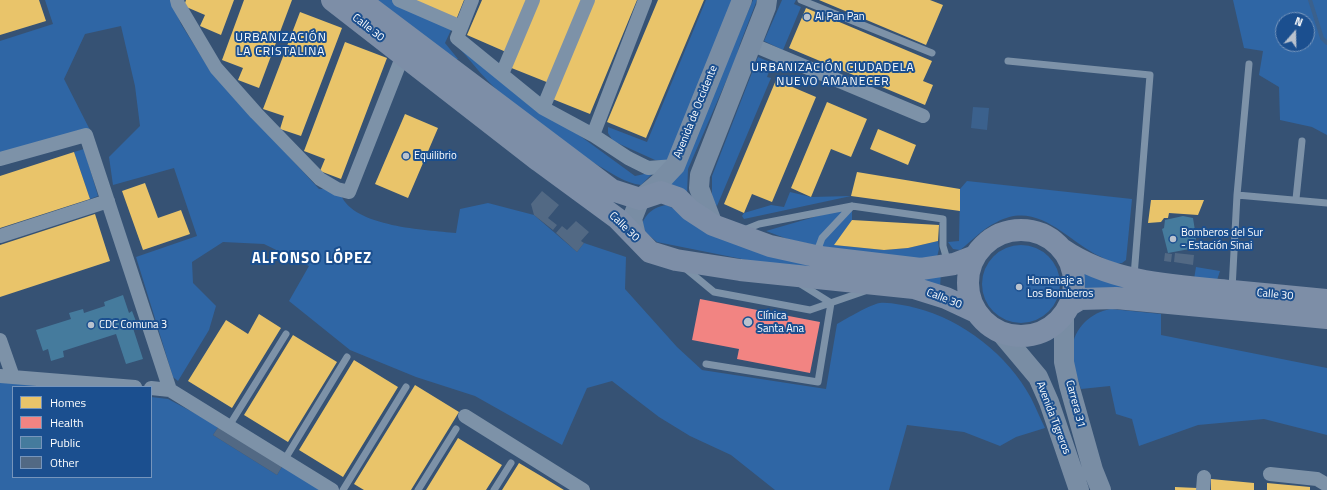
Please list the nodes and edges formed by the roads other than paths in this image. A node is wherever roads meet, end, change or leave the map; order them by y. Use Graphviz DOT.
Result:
graph roads {
  1 [pos="177,0"];
  2 [pos="332,0"];
  3 [pos="360,0"];
  4 [pos="400,0"];
  5 [pos="472,0"];
  6 [pos="533,0"];
  7 [pos="588,0"];
  8 [pos="645,0"];
  9 [pos="742,0"];
  10 [pos="767,0"];
  11 [pos="801,0"];
  12 [pos="459,32"];
  13 [pos="751,44"];
  14 [pos="932,53"];
  15 [pos="403,55"];
  16 [pos="1008,61"];
  17 [pos="1249,64"];
  18 [pos="502,74"];
  19 [pos="543,108"];
  20 [pos="923,116"];
  21 [pos="593,135"];
  22 [pos="1302,141"];
  23 [pos="0,160"];
  24 [pos="675,166"];
  25 [pos="1237,195"];
  26 [pos="640,199"];
  27 [pos="1296,199"];
  28 [pos="108,201"];
  29 [pos="1327,202"];
  30 [pos="852,206"];
  31 [pos="713,225"];
  32 [pos="736,234"];
  33 [pos="0,236"];
  34 [pos="636,236"];
  35 [pos="1062,249"];
  36 [pos="975,256"];
  37 [pos="826,258"];
  38 [pos="676,260"];
  39 [pos="948,265"];
  40 [pos="789,276"];
  41 [pos="1134,279"];
  42 [pos="882,285"];
  43 [pos="1232,291"];
  44 [pos="1327,300"];
  45 [pos="831,303"];
  46 [pos="1067,310"];
  47 [pos="976,312"];
  48 [pos="1327,318"];
  49 [pos="1002,333"];
  50 [pos="286,334"];
  51 [pos="0,340"];
  52 [pos="347,358"];
  53 [pos="706,364"];
  54 [pos="7,377"];
  55 [pos="121,386"];
  56 [pos="406,387"];
  57 [pos="152,388"];
  58 [pos="170,390"];
  59 [pos="465,416"];
  60 [pos="229,426"];
  61 [pos="456,429"];
  62 [pos="285,459"];
  63 [pos="511,463"];
  64 [pos="1270,474"];
  65 [pos="1320,487"];
  66 [pos="332,490"];
  67 [pos="343,490"];
  68 [pos="418,490"];
  69 [pos="494,490"];
  70 [pos="583,490"];
  71 [pos="1079,490"];
  72 [pos="1101,490"];
  1 -- 15 [label="street"];
  2 -- 15 [label="main road, Calle 30"];
  3 -- 26 [label="main road, Calle 30"];
  4 -- 12 [label="street"];
  5 -- 12 [label="street"];
  6 -- 18 [label="street"];
  7 -- 19 [label="street"];
  8 -- 21 [label="street"];
  9 -- 24 [label="main road, Avenida de Occidente"];
  10 -- 13 [label="main road"];
  11 -- 14 [label="lane"];
  12 -- 18 [label="street"];
  13 -- 20 [label="street"];
  13 -- 31 [label="main road"];
  15 -- 34 [label="main road, Calle 30"];
  16 -- 41 [label="lane"];
  17 -- 25 [label="lane"];
  18 -- 19 [label="street"];
  19 -- 21 [label="street"];
  21 -- 24 [label="street"];
  22 -- 27 [label="lane"];
  23 -- 28 [label="street"];
  24 -- 26 [label="main road, Avenida de Occidente"];
  25 -- 27 [label="lane"];
  25 -- 43 [label="lane"];
  26 -- 31 [label="main road"];
  26 -- 34 [label="main road, Avenida de Occidente"];
  27 -- 29 [label="lane"];
  28 -- 33 [label="street"];
  28 -- 58 [label="street"];
  30 -- 32 [label="lane"];
  30 -- 37 [label="lane"];
  30 -- 39 [label="lane"];
  31 -- 32 [label="main road"];
  32 -- 37 [label="main road"];
  34 -- 38 [label="main road, Calle 30"];
  35 -- 36 [label="main road"];
  35 -- 41 [label="main road, Calle 30"];
  35 -- 46 [label="main road"];
  36 -- 39 [label="main road"];
  36 -- 47 [label="main road"];
  37 -- 39 [label="main road"];
  38 -- 40 [label="main road, Calle 30"];
  38 -- 45 [label="lane"];
  40 -- 42 [label="main road, Calle 30"];
  40 -- 45 [label="lane"];
  41 -- 43 [label="main road, Calle 30"];
  42 -- 45 [label="lane"];
  42 -- 47 [label="main road, Calle 30"];
  43 -- 44 [label="main road, Calle 30"];
  45 -- 53 [label="lane"];
  46 -- 48 [label="main road, Calle 30"];
  46 -- 49 [label="main road"];
  46 -- 72 [label="main road, Carrera 31"];
  47 -- 49 [label="main road"];
  49 -- 71 [label="main road, Avenida Tigreros"];
  50 -- 60 [label="lane"];
  51 -- 54 [label="street"];
  52 -- 62 [label="lane"];
  54 -- 55 [label="street"];
  56 -- 67 [label="lane"];
  57 -- 58 [label="street"];
  58 -- 60 [label="street"];
  59 -- 70 [label="street"];
  60 -- 62 [label="street"];
  61 -- 68 [label="lane"];
  62 -- 66 [label="street"];
  63 -- 69 [label="lane"];
  64 -- 65 [label="street"];
}
